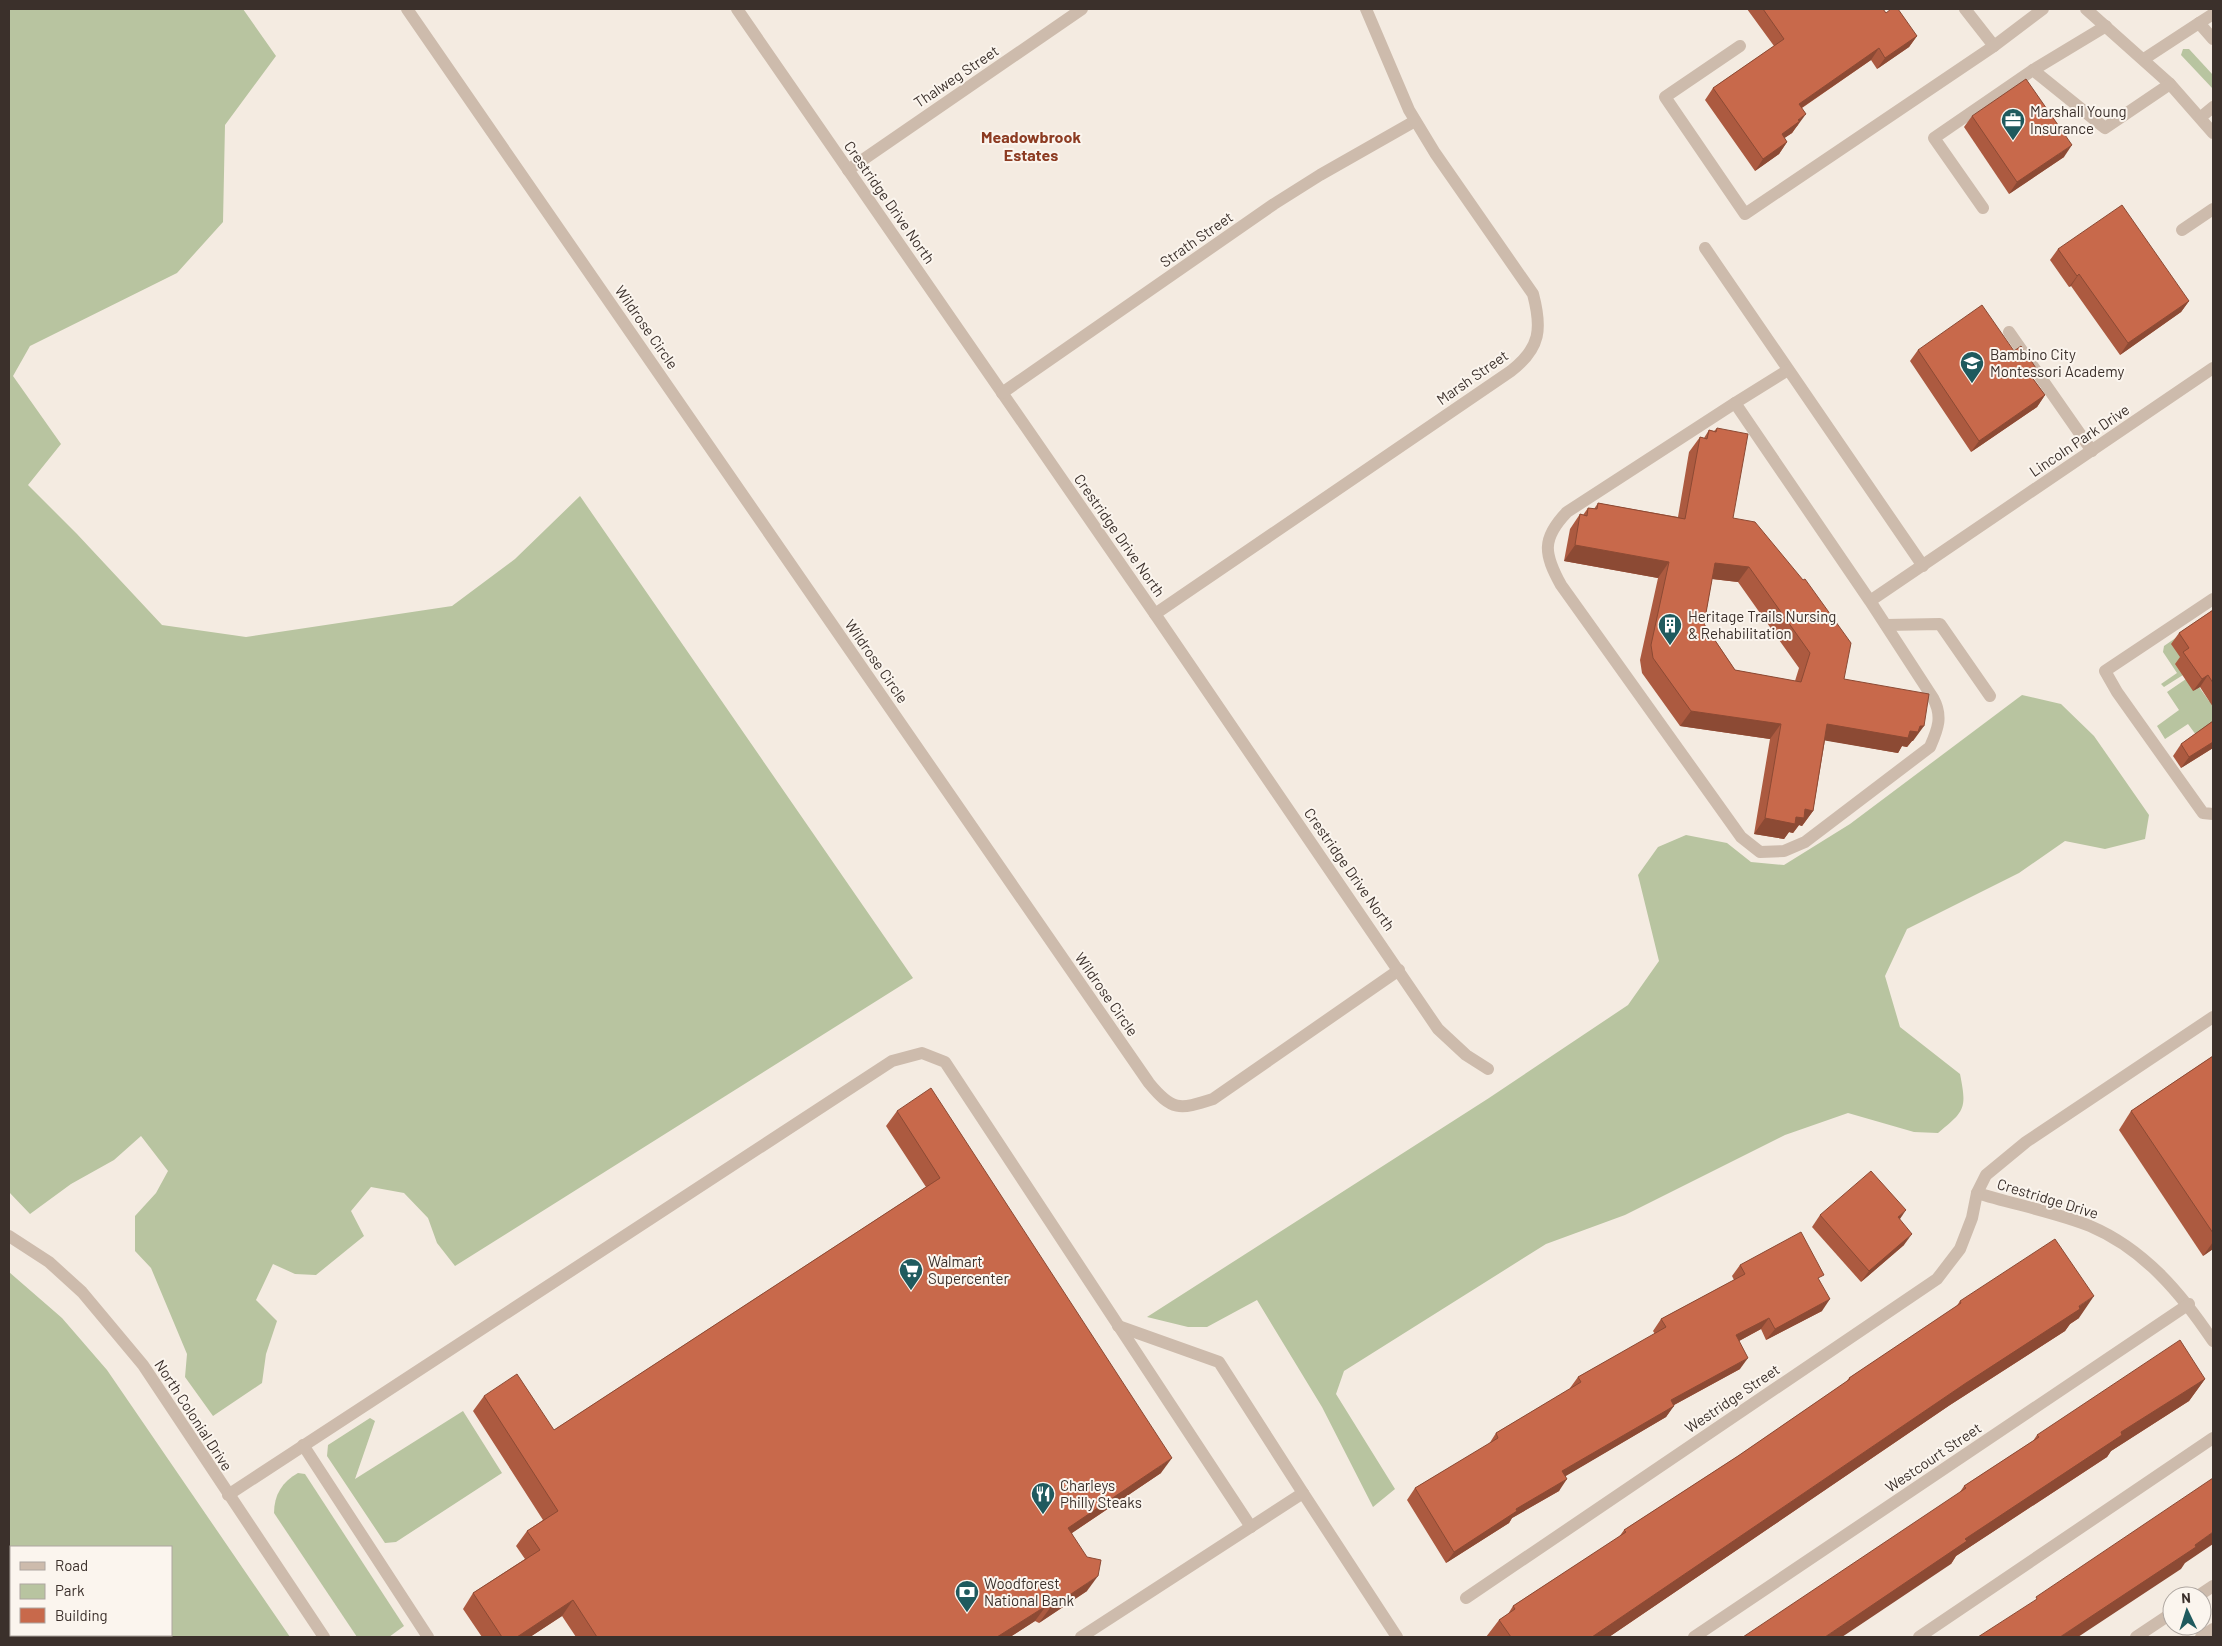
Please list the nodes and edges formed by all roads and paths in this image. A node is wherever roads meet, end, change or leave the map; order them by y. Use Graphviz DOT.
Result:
graph roads {
  1 [pos="407,9"];
  2 [pos="737,9"];
  3 [pos="1366,9"];
  4 [pos="1965,9"];
  5 [pos="2043,9"];
  6 [pos="2086,9"];
  7 [pos="1074,11"];
  8 [pos="2213,14"];
  9 [pos="2199,23"];
  10 [pos="2106,26"];
  11 [pos="2213,39"];
  12 [pos="1740,46"];
  13 [pos="1994,46"];
  14 [pos="2144,59"];
  15 [pos="2033,70"];
  16 [pos="2170,84"];
  17 [pos="2213,107"];
  18 [pos="2201,117"];
  19 [pos="1415,121"];
  20 [pos="2213,133"];
  21 [pos="848,170"];
  22 [pos="1983,208"];
  23 [pos="2213,209"];
  24 [pos="2182,230"];
  25 [pos="1705,248"];
  26 [pos="2009,332"];
  27 [pos="2213,368"];
  28 [pos="1788,370"];
  29 [pos="1002,393"];
  30 [pos="1735,403"];
  31 [pos="2092,451"];
  32 [pos="1923,566"];
  33 [pos="2213,599"];
  34 [pos="1870,601"];
  35 [pos="1155,614"];
  36 [pos="1886,625"];
  37 [pos="1990,696"];
  38 [pos="2213,814"];
  39 [pos="1399,970"];
  40 [pos="2213,1017"];
  41 [pos="1488,1069"];
  42 [pos="1976,1194"];
  43 [pos="9,1236"];
  44 [pos="2189,1304"];
  45 [pos="1118,1326"];
  46 [pos="2213,1341"];
  47 [pos="2213,1438"];
  48 [pos="302,1445"];
  49 [pos="1303,1493"];
  50 [pos="228,1495"];
  51 [pos="1251,1527"];
  52 [pos="1466,1598"];
  53 [pos="2162,1620"];
  54 [pos="2213,1629"];
  55 [pos="324,1637"];
  56 [pos="428,1637"];
  57 [pos="1081,1637"];
  58 [pos="1397,1637"];
  59 [pos="1694,1637"];
  60 [pos="1919,1637"];
  61 [pos="2136,1637"];
  62 [pos="2201,1637"];
  1 -- 39 [label="street, Wildrose Circle"];
  2 -- 21 [label="street, Crestridge Drive North"];
  3 -- 19 [label="street, Marsh Street"];
  4 -- 13 [label="street"];
  5 -- 13 [label="street"];
  6 -- 10 [label="street"];
  7 -- 21 [label="street, Thalweg Street"];
  8 -- 9 [label="street"];
  9 -- 11 [label="street"];
  9 -- 14 [label="street"];
  10 -- 14 [label="street"];
  10 -- 15 [label="street"];
  12 -- 13 [label="street"];
  14 -- 16 [label="street"];
  15 -- 16 [label="street"];
  15 -- 22 [label="street"];
  16 -- 18 [label="street"];
  17 -- 18 [label="street"];
  18 -- 20 [label="street"];
  19 -- 29 [label="street, Strath Street"];
  19 -- 35 [label="street, Marsh Street"];
  21 -- 29 [label="street, Crestridge Drive North"];
  23 -- 24 [label="street"];
  25 -- 28 [label="street"];
  26 -- 31 [label="street"];
  27 -- 31 [label="street, Lincoln Park Drive"];
  28 -- 30 [label="street"];
  28 -- 32 [label="street"];
  29 -- 35 [label="street, Crestridge Drive North"];
  30 -- 34 [label="street"];
  30 -- 36 [label="street"];
  31 -- 32 [label="street, Lincoln Park Drive"];
  32 -- 34 [label="street, Lincoln Park Drive"];
  33 -- 38 [label="street"];
  34 -- 36 [label="street"];
  35 -- 39 [label="street, Crestridge Drive North"];
  36 -- 37 [label="street"];
  39 -- 41 [label="street, Crestridge Drive North"];
  40 -- 42 [label="street"];
  42 -- 44 [label="street, Crestridge Drive"];
  42 -- 52 [label="street, Westridge Street"];
  43 -- 50 [label="street, North Colonial Drive"];
  44 -- 46 [label="street, Crestridge Drive"];
  44 -- 59 [label="street, Westcourt Street"];
  45 -- 48 [label="street"];
  45 -- 49 [label="street"];
  45 -- 51 [label="street"];
  47 -- 60 [label="street"];
  48 -- 50 [label="street"];
  48 -- 56 [label="street"];
  49 -- 51 [label="street"];
  49 -- 58 [label="street"];
  50 -- 55 [label="street, North Colonial Drive"];
  51 -- 57 [label="street"];
  53 -- 61 [label="street"];
  54 -- 62 [label="street"];
}
